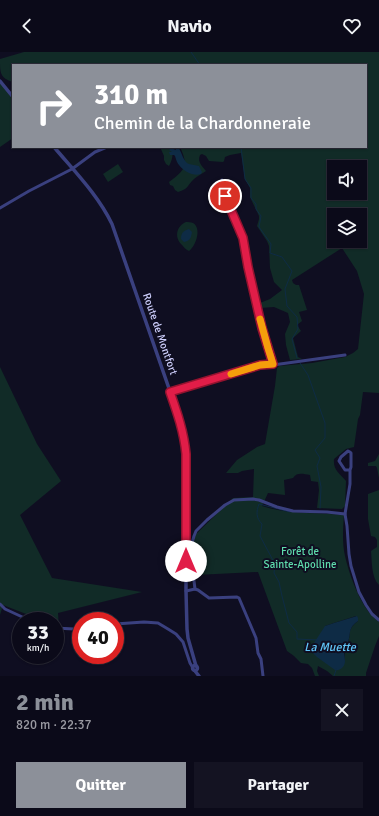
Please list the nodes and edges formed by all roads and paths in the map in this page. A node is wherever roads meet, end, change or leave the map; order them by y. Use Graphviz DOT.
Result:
graph roads {
  1 [pos="0,81"];
  2 [pos="12,96"];
  3 [pos="55,148"];
  4 [pos="105,148"];
  5 [pos="72,169"];
  6 [pos="222,180"];
  7 [pos="0,208"];
  8 [pos="345,355"];
  9 [pos="273,364"];
  10 [pos="170,392"];
  11 [pos="350,470"];
  12 [pos="345,514"];
  13 [pos="195,589"];
  14 [pos="186,591"];
  15 [pos="0,604"];
  16 [pos="12,612"];
  17 [pos="379,620"];
  18 [pos="124,623"];
  19 [pos="195,668"];
  20 [pos="199,676"];
  21 [pos="263,676"];
  1 -- 2 [label="street"];
  3 -- 5 [label="street, Route de Montfort"];
  4 -- 5 [label="street"];
  5 -- 7 [label="street"];
  5 -- 10 [label="street, Route de Montfort"];
  6 -- 9 [label="street"];
  8 -- 9 [label="street"];
  9 -- 10 [label="street"];
  10 -- 14 [label="street, Route de Montfort"];
  11 -- 11 [label="street"];
  11 -- 12 [label="street"];
  12 -- 13 [label="street"];
  12 -- 17 [label="street"];
  13 -- 14 [label="street"];
  13 -- 21 [label="street"];
  14 -- 19 [label="street, Route de Montfort"];
  15 -- 16 [label="street"];
  18 -- 19 [label="street"];
  19 -- 20 [label="street, Route de Montfort"];
}
